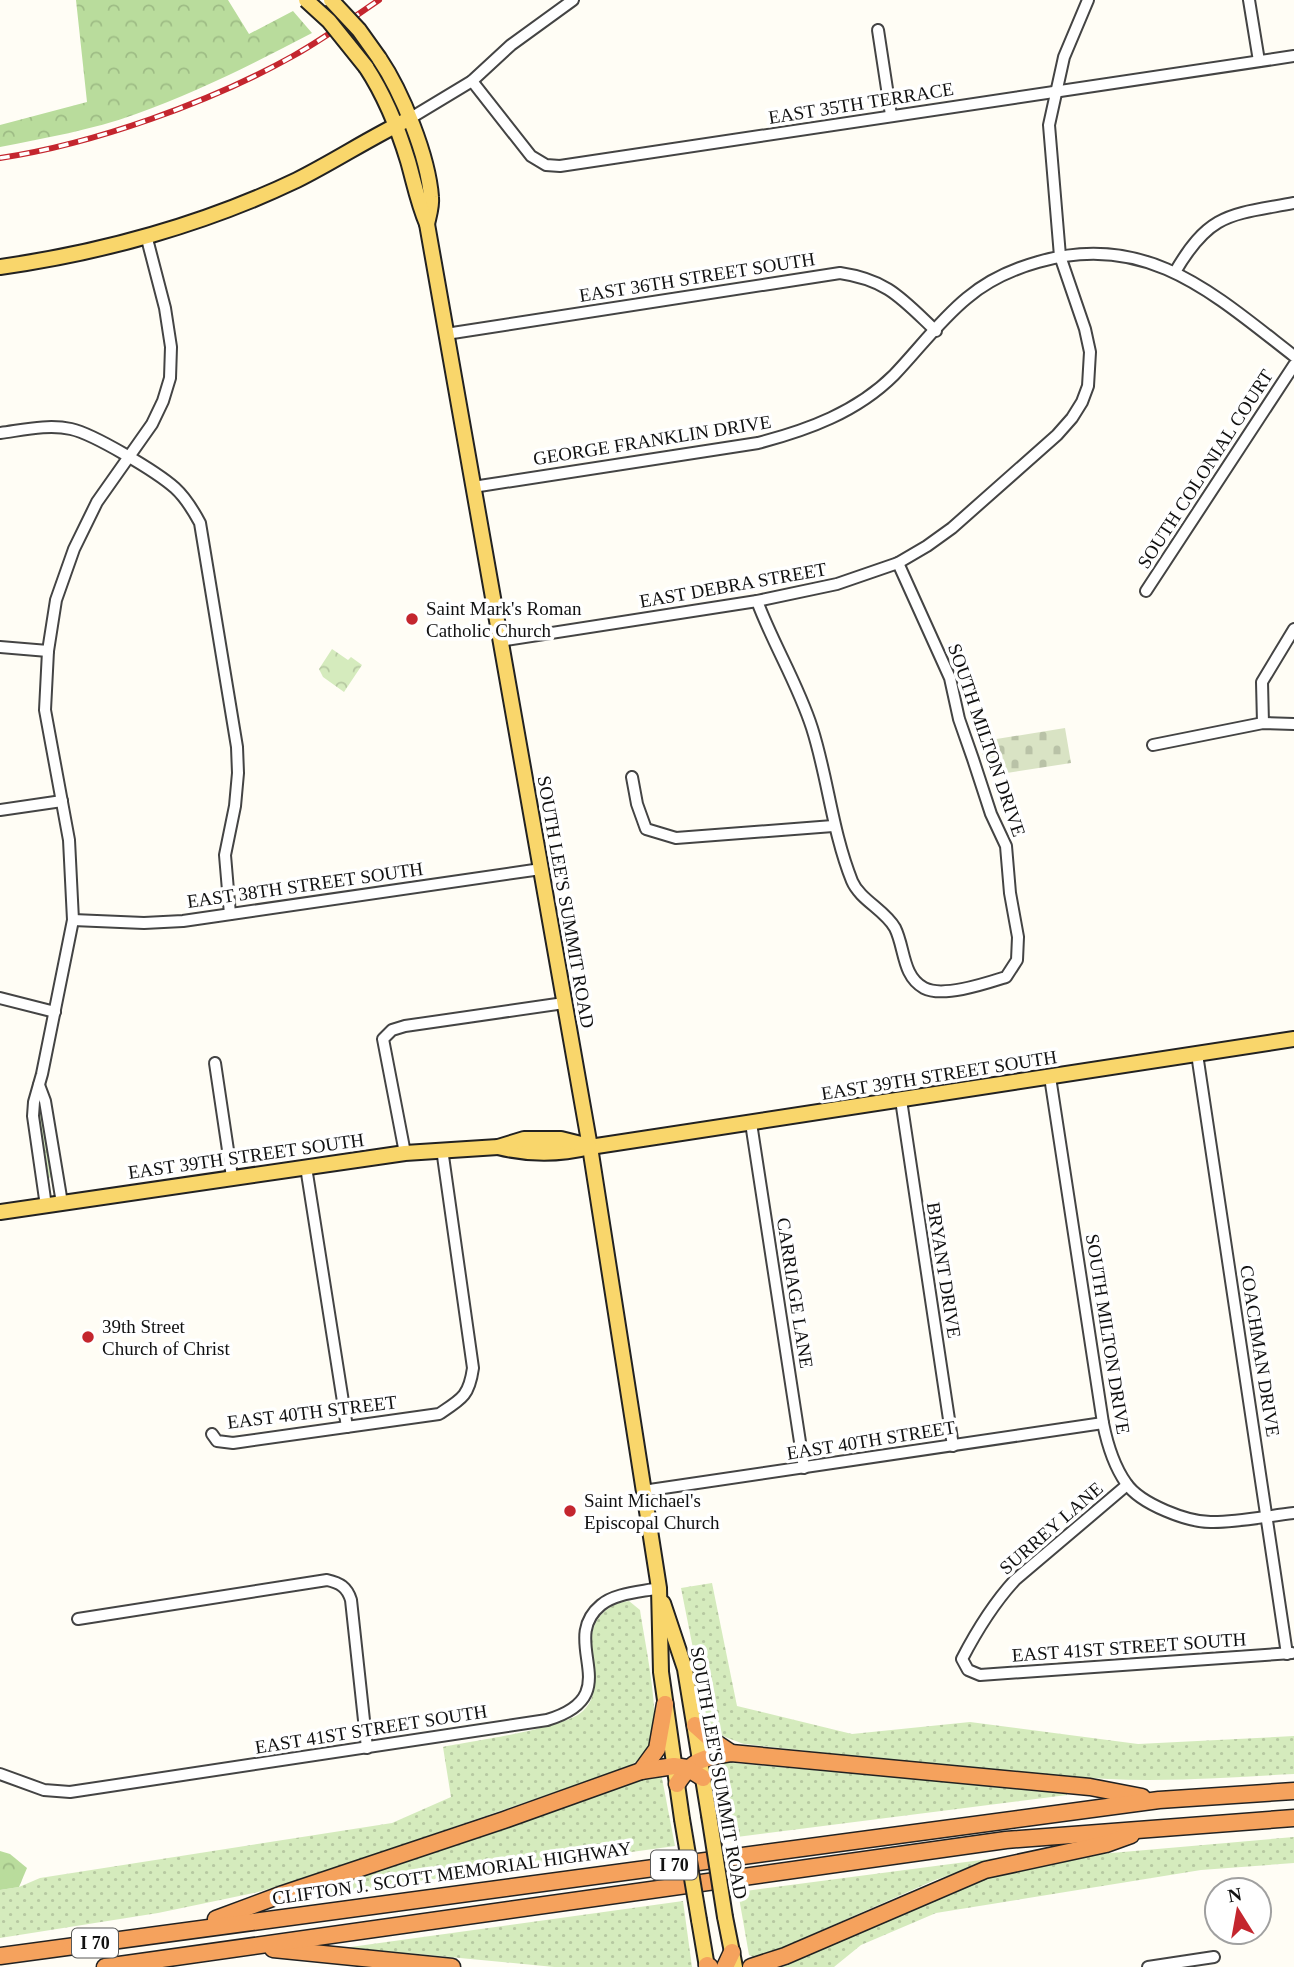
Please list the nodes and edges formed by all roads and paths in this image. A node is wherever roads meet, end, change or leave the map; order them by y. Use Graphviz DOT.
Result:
graph roads {
  1 [pos="306,0"];
  2 [pos="331,0"];
  3 [pos="573,0"];
  4 [pos="1087,0"];
  5 [pos="1249,0"];
  6 [pos="878,30"];
  7 [pos="1294,55"];
  8 [pos="1259,61"];
  9 [pos="471,81"];
  10 [pos="1056,91"];
  11 [pos="891,115"];
  12 [pos="402,122"];
  13 [pos="1294,202"];
  14 [pos="146,235"];
  15 [pos="1060,256"];
  16 [pos="0,267"];
  17 [pos="1175,272"];
  18 [pos="936,331"];
  19 [pos="446,334"];
  20 [pos="1294,356"];
  21 [pos="1294,365"];
  22 [pos="0,433"];
  23 [pos="128,457"];
  24 [pos="473,487"];
  25 [pos="898,563"];
  26 [pos="1146,591"];
  27 [pos="757,601"];
  28 [pos="1294,629"];
  29 [pos="500,642"];
  30 [pos="0,647"];
  31 [pos="48,651"];
  32 [pos="1263,723"];
  33 [pos="1294,724"];
  34 [pos="1153,744"];
  35 [pos="632,777"];
  36 [pos="62,801"];
  37 [pos="0,810"];
  38 [pos="833,826"];
  39 [pos="541,869"];
  40 [pos="230,914"];
  41 [pos="73,920"];
  42 [pos="0,998"];
  43 [pos="564,1003"];
  44 [pos="55,1012"];
  45 [pos="1294,1039"];
  46 [pos="1197,1054"];
  47 [pos="215,1063"];
  48 [pos="1050,1077"];
  49 [pos="39,1084"];
  50 [pos="901,1100"];
  51 [pos="751,1123"];
  52 [pos="590,1147"];
  53 [pos="442,1149"];
  54 [pos="405,1153"];
  55 [pos="306,1167"];
  56 [pos="232,1177"];
  57 [pos="62,1203"];
  58 [pos="46,1206"];
  59 [pos="0,1212"];
  60 [pos="1103,1423"];
  61 [pos="347,1427"];
  62 [pos="212,1434"];
  63 [pos="953,1446"];
  64 [pos="804,1468"];
  65 [pos="1127,1485"];
  66 [pos="643,1491"];
  67 [pos="1294,1513"];
  68 [pos="1268,1516"];
  69 [pos="659,1588"];
  70 [pos="78,1619"];
  71 [pos="1291,1653"];
  72 [pos="968,1670"];
  73 [pos="665,1704"];
  74 [pos="695,1725"];
  75 [pos="367,1748"];
  76 [pos="731,1754"];
  77 [pos="687,1764"];
  78 [pos="641,1771"];
  79 [pos="0,1774"];
  80 [pos="703,1778"];
  81 [pos="677,1784"];
  82 [pos="1294,1791"];
  83 [pos="1158,1800"];
  84 [pos="1294,1818"];
  85 [pos="1153,1827"];
  86 [pos="190,1929"];
  87 [pos="249,1947"];
  88 [pos="0,1956"];
  89 [pos="1214,1957"];
  90 [pos="731,1962"];
  91 [pos="766,1965"];
  92 [pos="708,1966"];
  93 [pos="105,1967"];
  94 [pos="452,1967"];
  95 [pos="751,1967"];
  96 [pos="1148,1967"];
  1 -- 12 [label="main road, SOUTH LEE'S SUMMIT ROAD, bridge"];
  2 -- 12 [label="main road, SOUTH LEE'S SUMMIT ROAD, bridge"];
  3 -- 9 [label="street"];
  4 -- 10 [label="street, EAST DEBRA STREET"];
  5 -- 8 [label="street"];
  6 -- 11 [label="street"];
  7 -- 8 [label="street, EAST 35TH TERRACE"];
  8 -- 10 [label="street, EAST 35TH TERRACE"];
  9 -- 11 [label="street, EAST 35TH TERRACE"];
  9 -- 12 [label="street"];
  10 -- 11 [label="street, EAST 35TH TERRACE"];
  10 -- 15 [label="street, EAST DEBRA STREET"];
  12 -- 14 [label="main road"];
  12 -- 19 [label="main road, SOUTH LEE'S SUMMIT ROAD"];
  13 -- 17 [label="street"];
  14 -- 16 [label="main road"];
  14 -- 23 [label="street"];
  15 -- 17 [label="street, GEORGE FRANKLIN DRIVE"];
  15 -- 18 [label="street, GEORGE FRANKLIN DRIVE"];
  15 -- 25 [label="street, EAST DEBRA STREET"];
  17 -- 20 [label="street, GEORGE FRANKLIN DRIVE"];
  18 -- 19 [label="street, EAST 36TH STREET SOUTH"];
  18 -- 24 [label="street, GEORGE FRANKLIN DRIVE"];
  19 -- 24 [label="main road, SOUTH LEE'S SUMMIT ROAD"];
  21 -- 26 [label="street, SOUTH COLONIAL COURT"];
  22 -- 23 [label="street"];
  23 -- 31 [label="street"];
  23 -- 40 [label="street"];
  24 -- 29 [label="main road, SOUTH LEE'S SUMMIT ROAD"];
  25 -- 27 [label="street, EAST DEBRA STREET"];
  25 -- 38 [label="street, SOUTH MILTON DRIVE"];
  27 -- 29 [label="street, EAST DEBRA STREET"];
  27 -- 38 [label="street"];
  28 -- 32 [label="street"];
  29 -- 39 [label="main road, SOUTH LEE'S SUMMIT ROAD"];
  30 -- 31 [label="street"];
  31 -- 36 [label="street"];
  32 -- 33 [label="street"];
  32 -- 34 [label="street"];
  35 -- 38 [label="street"];
  36 -- 37 [label="street"];
  36 -- 41 [label="street"];
  39 -- 40 [label="street, EAST 38TH STREET SOUTH"];
  39 -- 43 [label="main road, SOUTH LEE'S SUMMIT ROAD"];
  40 -- 41 [label="street, EAST 38TH STREET SOUTH"];
  41 -- 44 [label="street"];
  42 -- 44 [label="street"];
  43 -- 52 [label="main road, SOUTH LEE'S SUMMIT ROAD"];
  43 -- 54 [label="street"];
  44 -- 49 [label="street"];
  45 -- 46 [label="main road, EAST 39TH STREET SOUTH"];
  46 -- 48 [label="main road, EAST 39TH STREET SOUTH"];
  46 -- 68 [label="street, COACHMAN DRIVE"];
  47 -- 56 [label="street"];
  48 -- 50 [label="main road, EAST 39TH STREET SOUTH"];
  48 -- 60 [label="street, SOUTH MILTON DRIVE"];
  49 -- 57 [label="street"];
  49 -- 58 [label="street"];
  50 -- 51 [label="main road, EAST 39TH STREET SOUTH"];
  50 -- 63 [label="street, BRYANT DRIVE"];
  51 -- 52 [label="main road, EAST 39TH STREET SOUTH"];
  51 -- 64 [label="street, CARRIAGE LANE"];
  52 -- 53 [label="main road, EAST 39TH STREET SOUTH"];
  52 -- 66 [label="main road, SOUTH LEE'S SUMMIT ROAD"];
  53 -- 54 [label="main road, EAST 39TH STREET SOUTH"];
  53 -- 61 [label="street, EAST 40TH STREET"];
  54 -- 55 [label="main road, EAST 39TH STREET SOUTH"];
  55 -- 56 [label="main road, EAST 39TH STREET SOUTH"];
  55 -- 61 [label="street"];
  56 -- 57 [label="main road, EAST 39TH STREET SOUTH"];
  57 -- 58 [label="main road, EAST 39TH STREET SOUTH"];
  58 -- 59 [label="main road, EAST 39TH STREET SOUTH"];
  60 -- 63 [label="street, EAST 40TH STREET"];
  60 -- 65 [label="street, SOUTH MILTON DRIVE"];
  61 -- 62 [label="street, EAST 40TH STREET"];
  63 -- 64 [label="street, EAST 40TH STREET"];
  64 -- 66 [label="street, EAST 40TH STREET"];
  65 -- 68 [label="street, SOUTH MILTON DRIVE"];
  65 -- 72 [label="street, SURREY LANE"];
  66 -- 69 [label="main road, SOUTH LEE'S SUMMIT ROAD"];
  67 -- 68 [label="street, SOUTH MILTON DRIVE"];
  68 -- 71 [label="street, COACHMAN DRIVE"];
  69 -- 73 [label="main road, SOUTH LEE'S SUMMIT ROAD"];
  69 -- 74 [label="main road, SOUTH LEE'S SUMMIT ROAD"];
  69 -- 75 [label="street, EAST 41ST STREET SOUTH"];
  70 -- 75 [label="street"];
  71 -- 72 [label="street, EAST 41ST STREET SOUTH"];
  73 -- 77 [label="main road, SOUTH LEE'S SUMMIT ROAD"];
  73 -- 78 [label="highway"];
  74 -- 76 [label="highway"];
  74 -- 77 [label="main road, SOUTH LEE'S SUMMIT ROAD"];
  75 -- 79 [label="street, EAST 41ST STREET SOUTH"];
  76 -- 77 [label="highway"];
  76 -- 83 [label="highway"];
  77 -- 78 [label="highway"];
  77 -- 80 [label="highway"];
  77 -- 81 [label="highway"];
  78 -- 86 [label="highway"];
  80 -- 90 [label="main road, SOUTH LEE'S SUMMIT ROAD, bridge"];
  81 -- 92 [label="main road, bridge"];
  82 -- 83 [label="highway, I 70"];
  83 -- 86 [label="highway, CLIFTON J. SCOTT MEMORIAL HIGHWAY / I 70"];
  84 -- 85 [label="highway, I 70"];
  85 -- 87 [label="highway, I 70"];
  85 -- 91 [label="highway"];
  86 -- 88 [label="highway, CLIFTON J. SCOTT MEMORIAL HIGHWAY / I 70"];
  87 -- 93 [label="highway, I 70"];
  87 -- 94 [label="highway"];
  89 -- 96 [label="street"];
  91 -- 95 [label="highway"];
}
